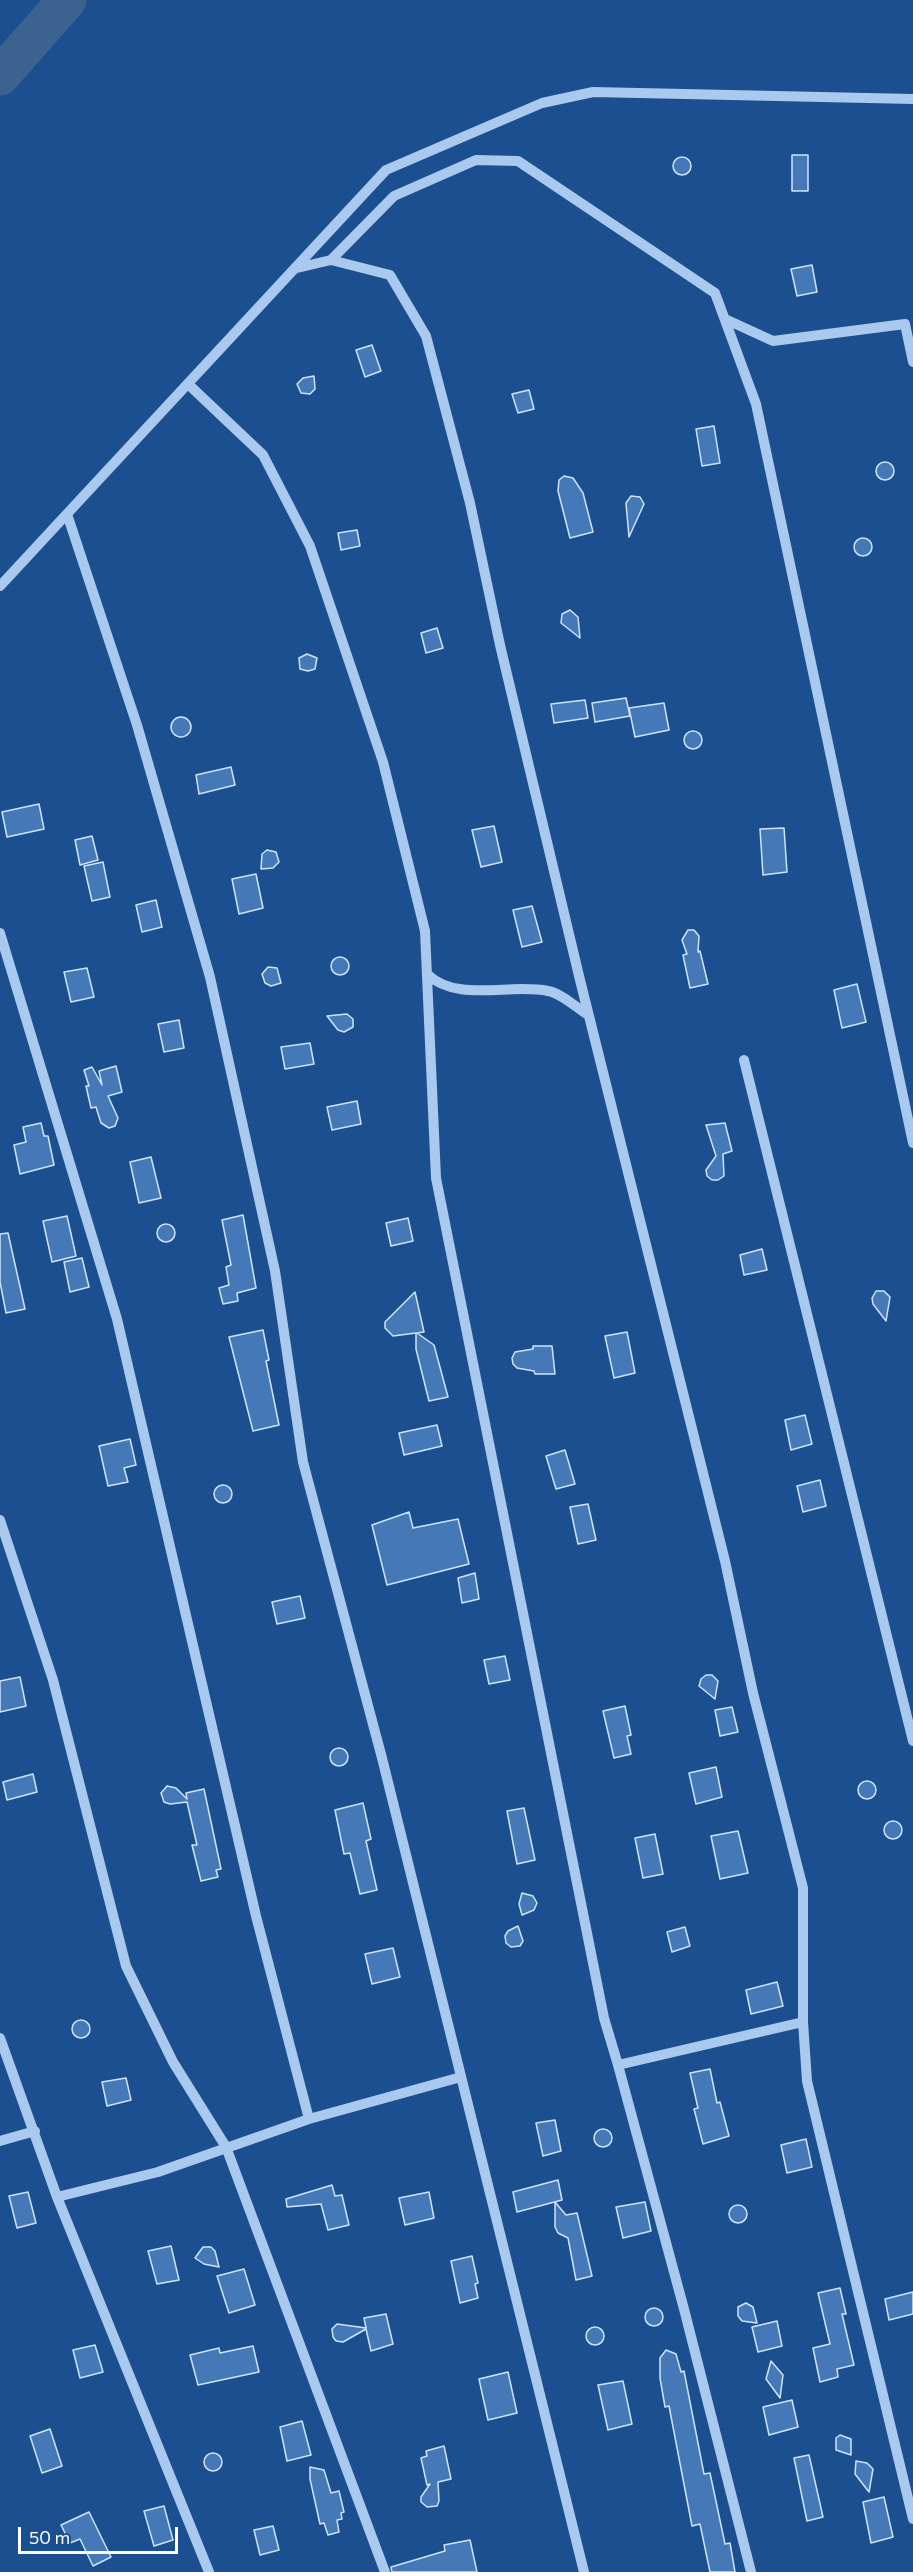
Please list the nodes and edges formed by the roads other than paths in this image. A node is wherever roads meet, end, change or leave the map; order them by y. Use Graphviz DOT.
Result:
graph roads {
  1 [pos="913,99"];
  2 [pos="331,260"];
  3 [pos="297,268"];
  4 [pos="725,319"];
  5 [pos="909,323"];
  6 [pos="913,362"];
  7 [pos="188,384"];
  8 [pos="67,514"];
  9 [pos="0,586"];
  10 [pos="0,933"];
  11 [pos="427,974"];
  12 [pos="588,1015"];
  13 [pos="744,1060"];
  14 [pos="913,1143"];
  15 [pos="0,1520"];
  16 [pos="913,1741"];
  17 [pos="803,2022"];
  18 [pos="0,2038"];
  19 [pos="618,2065"];
  20 [pos="461,2077"];
  21 [pos="309,2119"];
  22 [pos="35,2131"];
  23 [pos="0,2141"];
  24 [pos="226,2147"];
  25 [pos="57,2197"];
  26 [pos="913,2519"];
  27 [pos="210,2572"];
  28 [pos="385,2572"];
  29 [pos="584,2572"];
  30 [pos="751,2572"];
  1 -- 3 [label="street"];
  2 -- 3 [label="street"];
  2 -- 4 [label="street"];
  2 -- 12 [label="street"];
  3 -- 7 [label="street"];
  4 -- 5 [label="street"];
  4 -- 14 [label="street"];
  5 -- 6 [label="street"];
  7 -- 8 [label="street"];
  7 -- 11 [label="street"];
  8 -- 9 [label="street"];
  8 -- 20 [label="street"];
  10 -- 21 [label="street"];
  11 -- 12 [label="street"];
  11 -- 19 [label="street"];
  12 -- 17 [label="street"];
  13 -- 16 [label="street"];
  15 -- 24 [label="street"];
  17 -- 19 [label="street"];
  17 -- 26 [label="street"];
  18 -- 22 [label="street"];
  19 -- 30 [label="street"];
  20 -- 21 [label="street"];
  20 -- 29 [label="street"];
  21 -- 24 [label="street"];
  22 -- 23 [label="street"];
  22 -- 25 [label="street"];
  24 -- 25 [label="street"];
  24 -- 28 [label="street"];
  25 -- 27 [label="street"];
}
